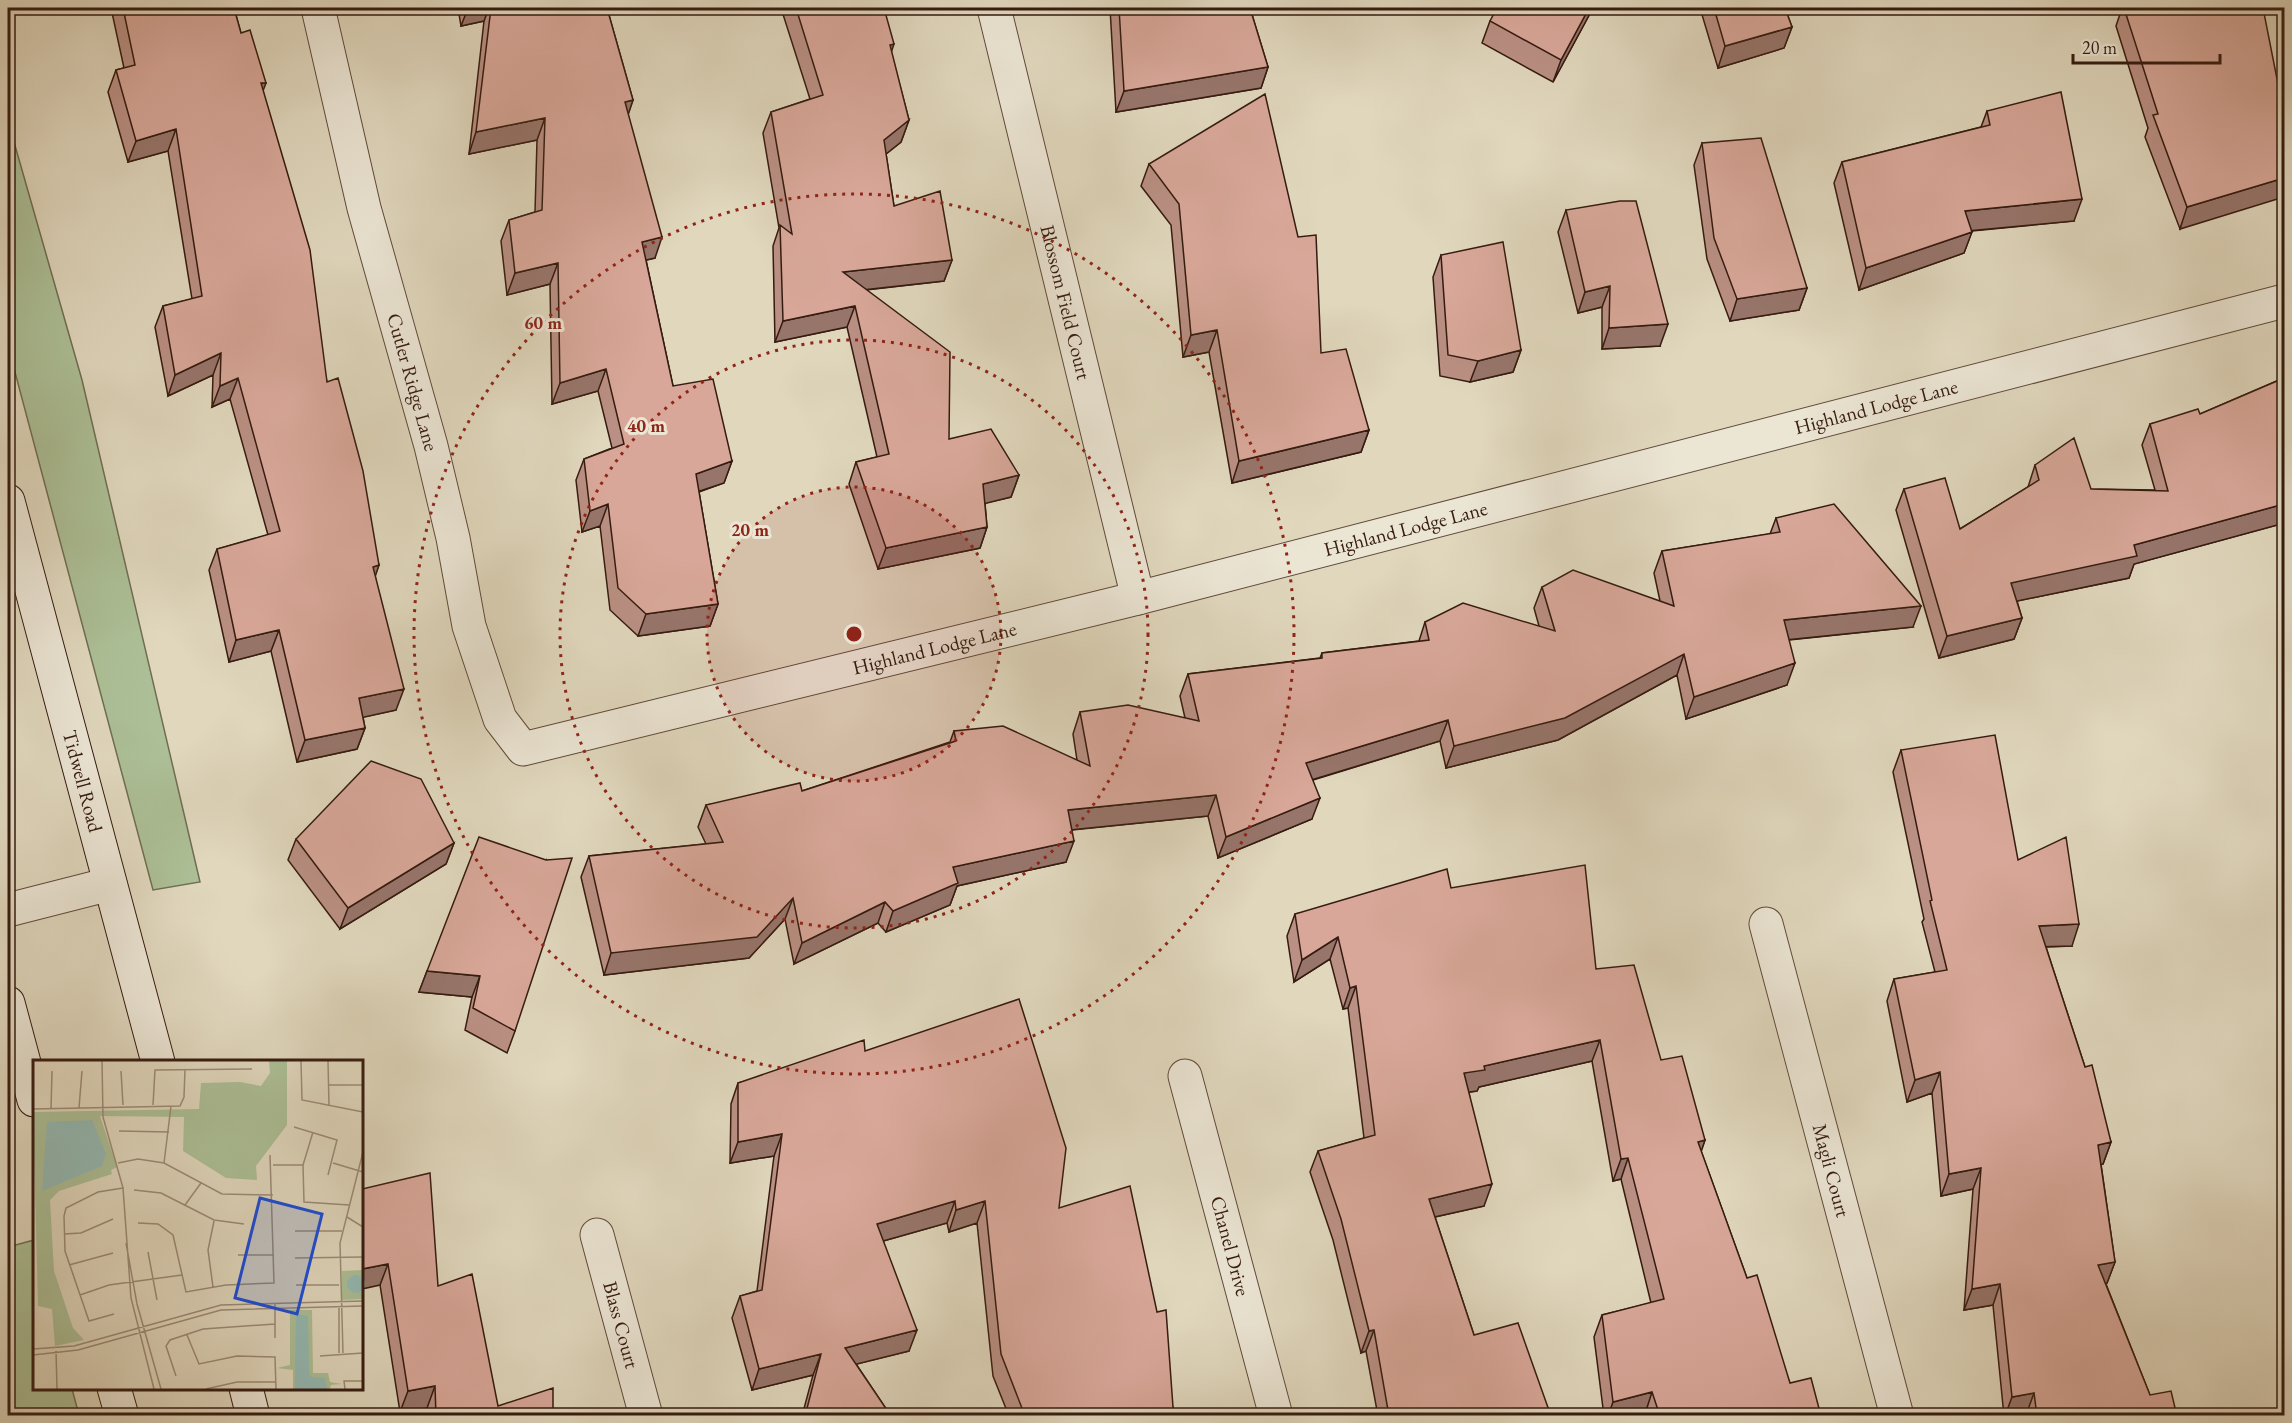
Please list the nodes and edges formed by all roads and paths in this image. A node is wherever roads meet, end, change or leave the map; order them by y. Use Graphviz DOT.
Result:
graph roads {
  1 [pos="318,8"];
  2 [pos="994,8"];
  3 [pos="2284,301"];
  4 [pos="8,501"];
  5 [pos="1138,598"];
  6 [pos="523,748"];
  7 [pos="110,884"];
  8 [pos="8,910"];
  9 [pos="1766,924"];
  10 [pos="8,1003"];
  11 [pos="157,1060"];
  12 [pos="1185,1076"];
  13 [pos="33,1096"];
  14 [pos="597,1234"];
  15 [pos="114,1390"];
  16 [pos="246,1390"];
  17 [pos="122,1416"];
  18 [pos="253,1416"];
  19 [pos="646,1416"];
  20 [pos="1276,1416"];
  21 [pos="1898,1416"];
  1 -- 6 [label="street, Cutler Ridge Lane"];
  2 -- 5 [label="street, Blossom Field Court"];
  3 -- 5 [label="street, Highland Lodge Lane"];
  4 -- 7 [label="street, Tidwell Road"];
  5 -- 6 [label="street, Highland Lodge Lane"];
  7 -- 8 [label="street"];
  7 -- 11 [label="street, Tidwell Road"];
  9 -- 21 [label="street, Magli Court"];
  10 -- 13 [label="street"];
  12 -- 20 [label="street, Chanel Drive"];
  14 -- 19 [label="street, Blass Court"];
  15 -- 17 [label="street"];
  16 -- 18 [label="street"];
}
